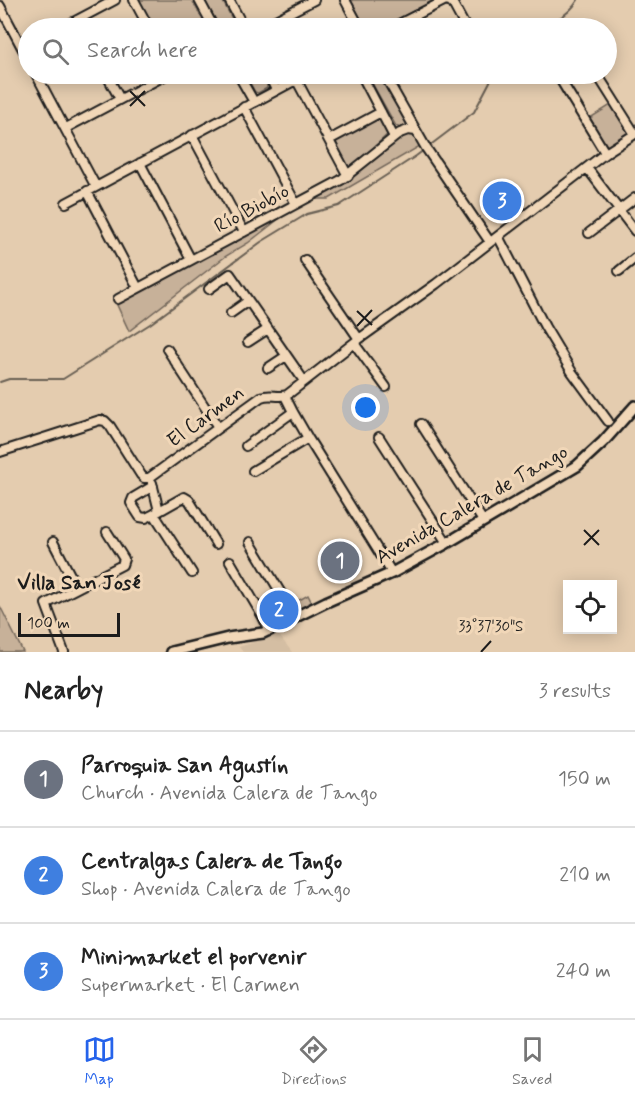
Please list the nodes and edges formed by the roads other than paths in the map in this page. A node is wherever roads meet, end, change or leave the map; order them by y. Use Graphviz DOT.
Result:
graph roads {
  1 [pos="116,0"];
  2 [pos="134,0"];
  3 [pos="199,0"];
  4 [pos="229,0"];
  5 [pos="314,0"];
  6 [pos="345,0"];
  7 [pos="0,6"];
  8 [pos="81,18"];
  9 [pos="144,18"];
  10 [pos="209,18"];
  11 [pos="239,18"];
  12 [pos="279,18"];
  13 [pos="355,18"];
  14 [pos="411,18"];
  15 [pos="461,18"];
  16 [pos="18,35"];
  17 [pos="42,84"];
  18 [pos="112,84"];
  19 [pos="149,84"];
  20 [pos="244,84"];
  21 [pos="273,84"];
  22 [pos="287,84"];
  23 [pos="299,84"];
  24 [pos="366,84"];
  25 [pos="390,84"];
  26 [pos="563,84"];
  27 [pos="603,84"];
  28 [pos="276,90"];
  29 [pos="120,99"];
  30 [pos="254,102"];
  31 [pos="244,107"];
  32 [pos="381,112"];
  33 [pos="66,128"];
  34 [pos="416,131"];
  35 [pos="635,133"];
  36 [pos="192,135"];
  37 [pos="394,137"];
  38 [pos="329,140"];
  39 [pos="608,152"];
  40 [pos="140,163"];
  41 [pos="586,168"];
  42 [pos="348,176"];
  43 [pos="96,187"];
  44 [pos="87,191"];
  45 [pos="635,198"];
  46 [pos="66,203"];
  47 [pos="296,204"];
  48 [pos="619,210"];
  49 [pos="635,231"];
  50 [pos="244,232"];
  51 [pos="589,234"];
  52 [pos="498,236"];
  53 [pos="490,242"];
  54 [pos="635,258"];
  55 [pos="191,260"];
  56 [pos="305,260"];
  57 [pos="619,271"];
  58 [pos="138,288"];
  59 [pos="209,289"];
  60 [pos="118,299"];
  61 [pos="248,301"];
  62 [pos="231,313"];
  63 [pos="268,329"];
  64 [pos="356,341"];
  65 [pos="248,342"];
  66 [pos="167,349"];
  67 [pos="286,356"];
  68 [pos="268,368"];
  69 [pos="304,381"];
  70 [pos="386,387"];
  71 [pos="285,396"];
  72 [pos="635,406"];
  73 [pos="293,412"];
  74 [pos="608,421"];
  75 [pos="421,424"];
  76 [pos="218,427"];
  77 [pos="379,437"];
  78 [pos="308,438"];
  79 [pos="246,446"];
  80 [pos="0,452"];
  81 [pos="253,471"];
  82 [pos="152,477"];
  83 [pos="153,486"];
  84 [pos="156,512"];
  85 [pos="483,521"];
  86 [pos="107,532"];
  87 [pos="53,542"];
  88 [pos="250,542"];
  89 [pos="447,543"];
  90 [pos="216,544"];
  91 [pos="230,561"];
  92 [pos="192,573"];
  93 [pos="392,573"];
  94 [pos="78,588"];
  95 [pos="296,618"];
  96 [pos="270,631"];
  97 [pos="244,637"];
  98 [pos="64,652"];
  99 [pos="171,652"];
  100 [pos="198,652"];
  1 -- 8 [label="street"];
  2 -- 9 [label="street"];
  3 -- 10 [label="street"];
  4 -- 11 [label="street"];
  5 -- 12 [label="street"];
  6 -- 13 [label="street"];
  7 -- 16 [label="street"];
  14 -- 15 [label="street"];
  17 -- 33 [label="street"];
  18 -- 29 [label="street"];
  19 -- 29 [label="street"];
  20 -- 30 [label="street"];
  21 -- 28 [label="street"];
  22 -- 28 [label="street"];
  23 -- 38 [label="street"];
  24 -- 32 [label="street"];
  25 -- 34 [label="street"];
  26 -- 39 [label="street"];
  27 -- 35 [label="street"];
  28 -- 30 [label="street"];
  29 -- 33 [label="street"];
  30 -- 31 [label="street"];
  31 -- 36 [label="street"];
  31 -- 47 [label="street"];
  32 -- 37 [label="street"];
  32 -- 38 [label="street"];
  33 -- 43 [label="street"];
  34 -- 37 [label="street"];
  34 -- 53 [label="street"];
  35 -- 39 [label="street"];
  36 -- 40 [label="street"];
  36 -- 50 [label="street"];
  37 -- 42 [label="street, Río Biobío"];
  38 -- 42 [label="street"];
  39 -- 41 [label="street"];
  40 -- 43 [label="street"];
  40 -- 55 [label="street"];
  41 -- 48 [label="street"];
  41 -- 52 [label="street"];
  42 -- 47 [label="street, Río Biobío"];
  43 -- 44 [label="street"];
  44 -- 46 [label="street"];
  44 -- 58 [label="street"];
  45 -- 48 [label="street"];
  47 -- 50 [label="street, Río Biobío"];
  48 -- 49 [label="street"];
  48 -- 51 [label="street"];
  50 -- 55 [label="street, Río Biobío"];
  52 -- 53 [label="street"];
  52 -- 74 [label="street"];
  53 -- 64 [label="street"];
  54 -- 57 [label="street"];
  55 -- 58 [label="street, Río Biobío"];
  56 -- 64 [label="street"];
  58 -- 60 [label="street, Río Biobío"];
  59 -- 61 [label="street"];
  61 -- 62 [label="street"];
  61 -- 63 [label="street"];
  63 -- 65 [label="street"];
  63 -- 67 [label="street"];
  64 -- 69 [label="street"];
  64 -- 70 [label="street"];
  66 -- 76 [label="street"];
  67 -- 68 [label="street"];
  67 -- 69 [label="street"];
  69 -- 71 [label="street"];
  71 -- 73 [label="street"];
  71 -- 76 [label="street, El Carmen"];
  72 -- 85 [label="main road, Avenida Calera de Tango"];
  73 -- 78 [label="street"];
  73 -- 79 [label="street"];
  75 -- 85 [label="street"];
  76 -- 82 [label="street, El Carmen"];
  77 -- 89 [label="street"];
  78 -- 81 [label="street"];
  78 -- 93 [label="street"];
  80 -- 82 [label="street"];
  82 -- 83 [label="street"];
  83 -- 84 [label="street"];
  83 -- 84 [label="street"];
  84 -- 90 [label="street"];
  84 -- 92 [label="street"];
  85 -- 89 [label="main road, Avenida Calera de Tango"];
  86 -- 94 [label="street"];
  87 -- 94 [label="street"];
  88 -- 95 [label="street"];
  89 -- 93 [label="main road, Avenida Calera de Tango"];
  91 -- 96 [label="street"];
  93 -- 95 [label="main road, Avenida Calera de Tango"];
  94 -- 98 [label="street"];
  95 -- 96 [label="main road, Avenida Calera de Tango"];
  96 -- 97 [label="main road, Avenida Calera de Tango"];
  97 -- 99 [label="main road, Avenida Calera de Tango"];
  97 -- 100 [label="main road, Avenida Calera de Tango"];
}
